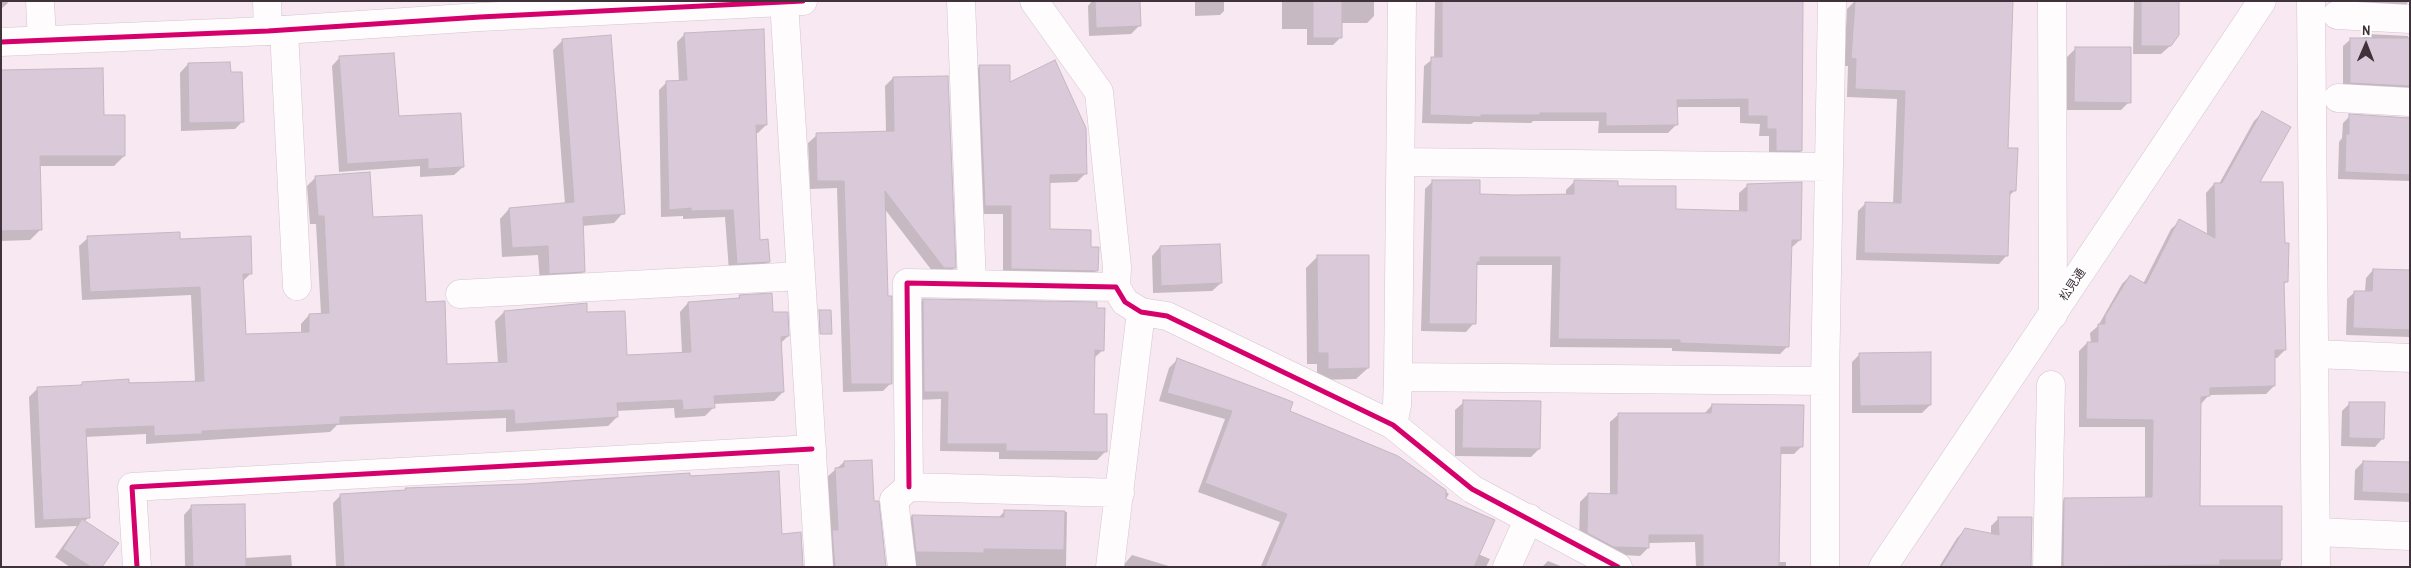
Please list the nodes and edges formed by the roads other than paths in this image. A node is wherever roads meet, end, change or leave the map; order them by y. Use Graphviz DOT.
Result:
graph roads {
  1 [pos="40,1"];
  2 [pos="267,1"];
  3 [pos="961,1"];
  4 [pos="1034,1"];
  5 [pos="1402,1"];
  6 [pos="1832,1"];
  7 [pos="2052,1"];
  8 [pos="2262,1"];
  9 [pos="2311,1"];
  10 [pos="790,2"];
  11 [pos="620,6"];
  12 [pos="479,9"];
  13 [pos="2337,15"];
  14 [pos="2410,19"];
  15 [pos="276,30"];
  16 [pos="42,40"];
  17 [pos="1,42"];
  18 [pos="2338,98"];
  19 [pos="2410,102"];
  20 [pos="1401,162"];
  21 [pos="1829,167"];
  22 [pos="802,276"];
  23 [pos="972,284"];
  24 [pos="298,286"];
  25 [pos="1116,287"];
  26 [pos="460,294"];
  27 [pos="1141,312"];
  28 [pos="2053,315"];
  29 [pos="2315,354"];
  30 [pos="2410,358"];
  31 [pos="1398,377"];
  32 [pos="1825,381"];
  33 [pos="2051,385"];
  34 [pos="1393,425"];
  35 [pos="812,449"];
  36 [pos="909,487"];
  37 [pos="1120,493"];
  38 [pos="1529,518"];
  39 [pos="2316,532"];
  40 [pos="2410,536"];
  41 [pos="138,567"];
  42 [pos="819,567"];
  43 [pos="902,567"];
  44 [pos="1110,567"];
  45 [pos="1508,567"];
  46 [pos="1618,567"];
  47 [pos="1825,567"];
  48 [pos="1883,567"];
  49 [pos="2047,567"];
  50 [pos="2316,567"];
  1 -- 16 [label="street"];
  2 -- 15 [label="street"];
  3 -- 23 [label="street"];
  4 -- 25 [label="street"];
  5 -- 20 [label="street"];
  6 -- 21 [label="street"];
  7 -- 28 [label="street"];
  8 -- 28 [label="street, 松見通"];
  9 -- 29 [label="street"];
  10 -- 11 [label="street"];
  10 -- 22 [label="street"];
  11 -- 12 [label="street"];
  12 -- 15 [label="street"];
  13 -- 14 [label="street"];
  15 -- 16 [label="street"];
  15 -- 24 [label="street"];
  16 -- 17 [label="street"];
  18 -- 19 [label="street"];
  20 -- 21 [label="street"];
  20 -- 31 [label="street"];
  21 -- 32 [label="street"];
  22 -- 26 [label="street"];
  22 -- 35 [label="street"];
  23 -- 25 [label="street"];
  23 -- 36 [label="street"];
  25 -- 27 [label="street"];
  27 -- 34 [label="street"];
  27 -- 37 [label="street"];
  28 -- 48 [label="street, 松見通"];
  29 -- 30 [label="street"];
  29 -- 39 [label="street"];
  31 -- 32 [label="street"];
  31 -- 34 [label="street"];
  32 -- 47 [label="street"];
  33 -- 49 [label="street"];
  34 -- 38 [label="street"];
  35 -- 41 [label="street"];
  35 -- 42 [label="street"];
  36 -- 37 [label="street"];
  36 -- 43 [label="street"];
  37 -- 44 [label="street"];
  38 -- 45 [label="street"];
  38 -- 46 [label="street"];
  39 -- 40 [label="street"];
  39 -- 50 [label="street"];
}
